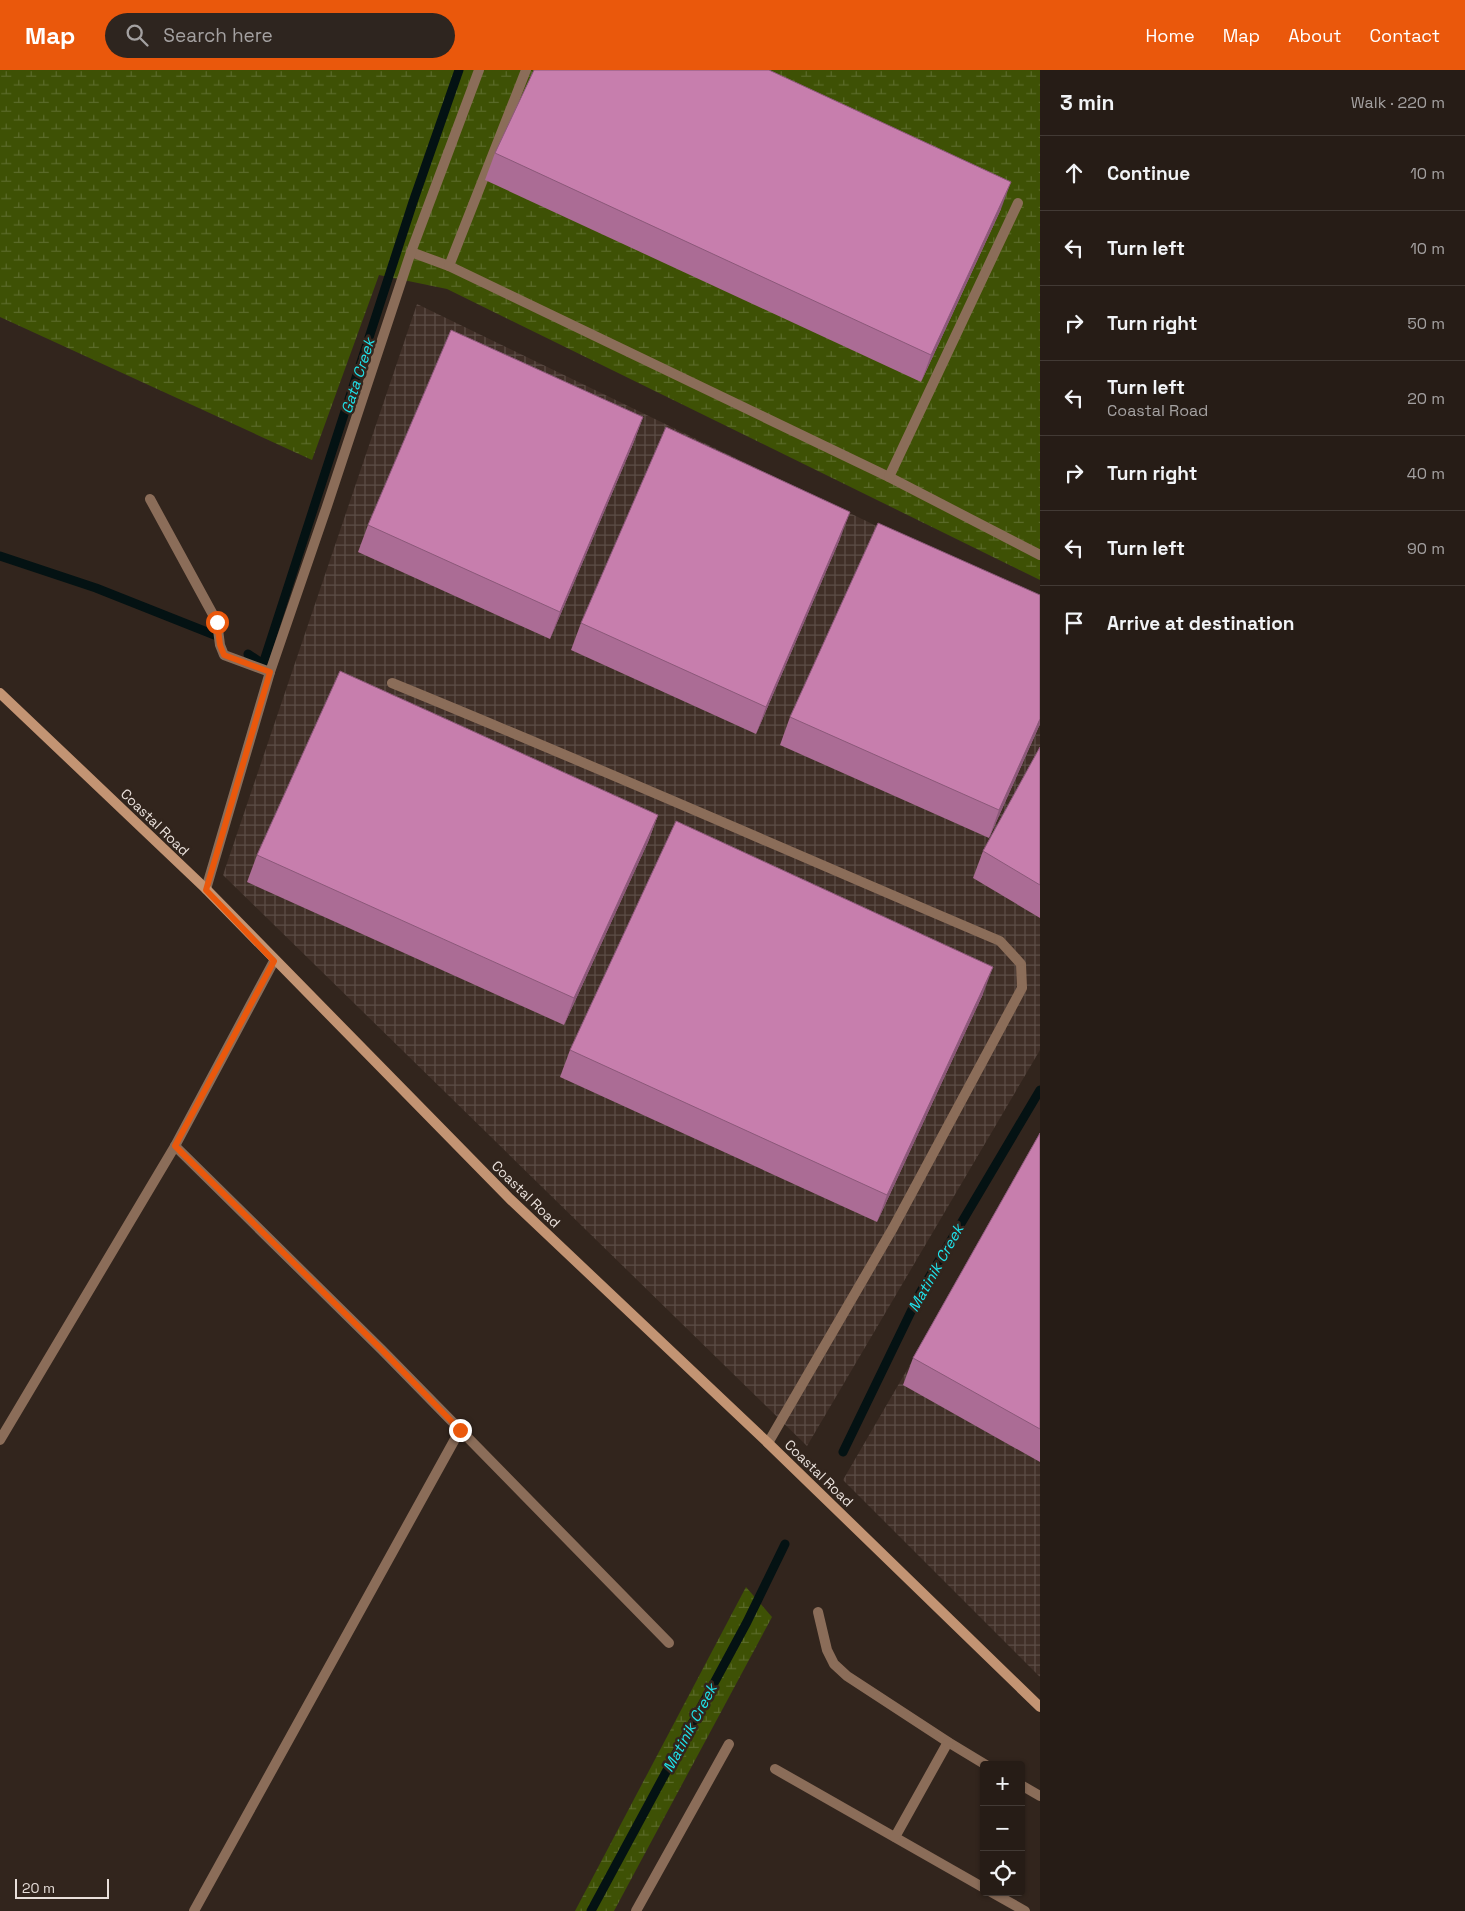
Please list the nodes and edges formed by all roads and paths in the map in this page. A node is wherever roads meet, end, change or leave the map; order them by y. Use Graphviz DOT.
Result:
graph roads {
  1 [pos="479,70"];
  2 [pos="526,70"];
  3 [pos="1018,203"];
  4 [pos="411,252"];
  5 [pos="449,266"];
  6 [pos="888,476"];
  7 [pos="150,499"];
  8 [pos="1040,555"];
  9 [pos="270,672"];
  10 [pos="392,683"];
  11 [pos="0,693"];
  12 [pos="206,890"];
  13 [pos="274,961"];
  14 [pos="175,1146"];
  15 [pos="460,1430"];
  16 [pos="0,1440"];
  17 [pos="768,1443"];
  18 [pos="818,1612"];
  19 [pos="669,1643"];
  20 [pos="1040,1707"];
  21 [pos="948,1742"];
  22 [pos="729,1744"];
  23 [pos="980,1761"];
  24 [pos="775,1769"];
  25 [pos="1025,1787"];
  26 [pos="1040,1796"];
  27 [pos="895,1838"];
  28 [pos="980,1886"];
  29 [pos="998,1896"];
  30 [pos="194,1911"];
  31 [pos="636,1911"];
  32 [pos="1024,1911"];
  1 -- 4 [label="lane"];
  2 -- 5 [label="lane"];
  3 -- 6 [label="lane"];
  4 -- 5 [label="lane"];
  4 -- 9 [label="lane"];
  5 -- 6 [label="lane"];
  6 -- 8 [label="lane"];
  7 -- 9 [label="lane"];
  9 -- 12 [label="lane"];
  10 -- 17 [label="lane"];
  11 -- 12 [label="main road, Coastal Road"];
  12 -- 13 [label="main road, Coastal Road"];
  13 -- 14 [label="lane"];
  13 -- 17 [label="main road, Coastal Road"];
  14 -- 15 [label="lane"];
  14 -- 16 [label="lane"];
  15 -- 19 [label="lane"];
  15 -- 30 [label="lane"];
  17 -- 20 [label="main road, Coastal Road"];
  18 -- 21 [label="lane"];
  21 -- 23 [label="lane"];
  21 -- 27 [label="lane"];
  22 -- 31 [label="lane"];
  24 -- 27 [label="lane"];
  25 -- 26 [label="lane"];
  27 -- 28 [label="lane"];
  29 -- 32 [label="lane"];
}
